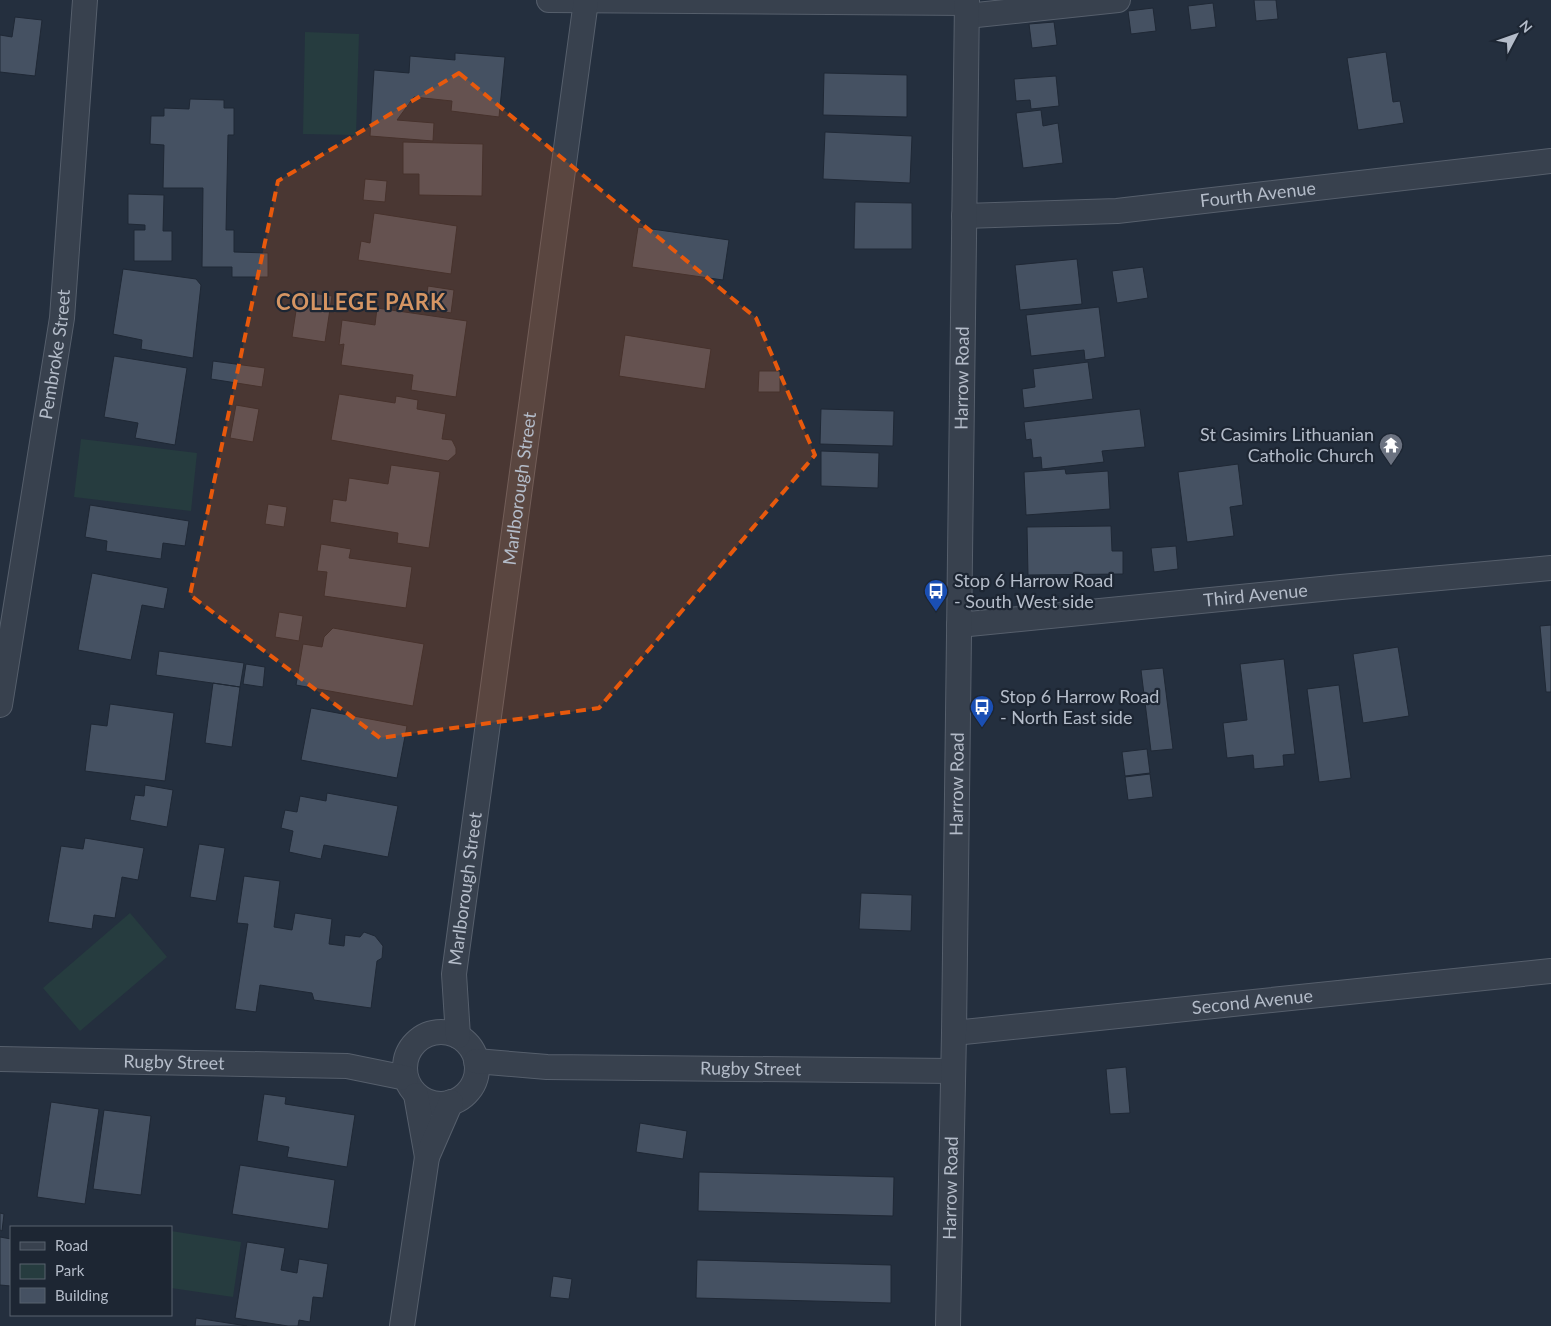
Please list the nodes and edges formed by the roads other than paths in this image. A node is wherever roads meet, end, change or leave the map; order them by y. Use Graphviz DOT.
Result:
graph roads {
  1 [pos="86,0"];
  2 [pos="549,0"];
  3 [pos="1118,0"];
  4 [pos="586,1"];
  5 [pos="967,6"];
  6 [pos="1551,161"];
  7 [pos="964,216"];
  8 [pos="1551,568"];
  9 [pos="959,625"];
  10 [pos="0,705"];
  11 [pos="1551,971"];
  12 [pos="454,974"];
  13 [pos="433,1032"];
  14 [pos="954,1033"];
  15 [pos="458,1036"];
  16 [pos="407,1054"];
  17 [pos="0,1059"];
  18 [pos="347,1066"];
  19 [pos="475,1071"];
  20 [pos="953,1071"];
  21 [pos="411,1086"];
  22 [pos="451,1102"];
  23 [pos="427,1157"];
  24 [pos="402,1326"];
  25 [pos="948,1326"];
  1 -- 10 [label="street, Pembroke Street"];
  2 -- 4 [label="street"];
  3 -- 5 [label="street"];
  4 -- 5 [label="street"];
  4 -- 12 [label="street, Marlborough Street"];
  5 -- 7 [label="street, Harrow Road"];
  6 -- 7 [label="street, Fourth Avenue"];
  7 -- 9 [label="street, Harrow Road"];
  8 -- 9 [label="street, Third Avenue"];
  9 -- 14 [label="street, Harrow Road"];
  11 -- 14 [label="street, Second Avenue"];
  12 -- 13 [label="street, Marlborough Street"];
  12 -- 15 [label="street, Marlborough Street"];
  13 -- 15 [label="street"];
  13 -- 16 [label="street"];
  14 -- 20 [label="street, Harrow Road"];
  15 -- 19 [label="street"];
  16 -- 18 [label="street, Rugby Street"];
  16 -- 21 [label="street"];
  17 -- 18 [label="street, Rugby Street"];
  18 -- 21 [label="street, Rugby Street"];
  19 -- 20 [label="street, Rugby Street"];
  19 -- 22 [label="street"];
  20 -- 25 [label="street, Harrow Road"];
  21 -- 22 [label="street"];
  21 -- 23 [label="street"];
  22 -- 23 [label="street"];
  23 -- 24 [label="street"];
}
